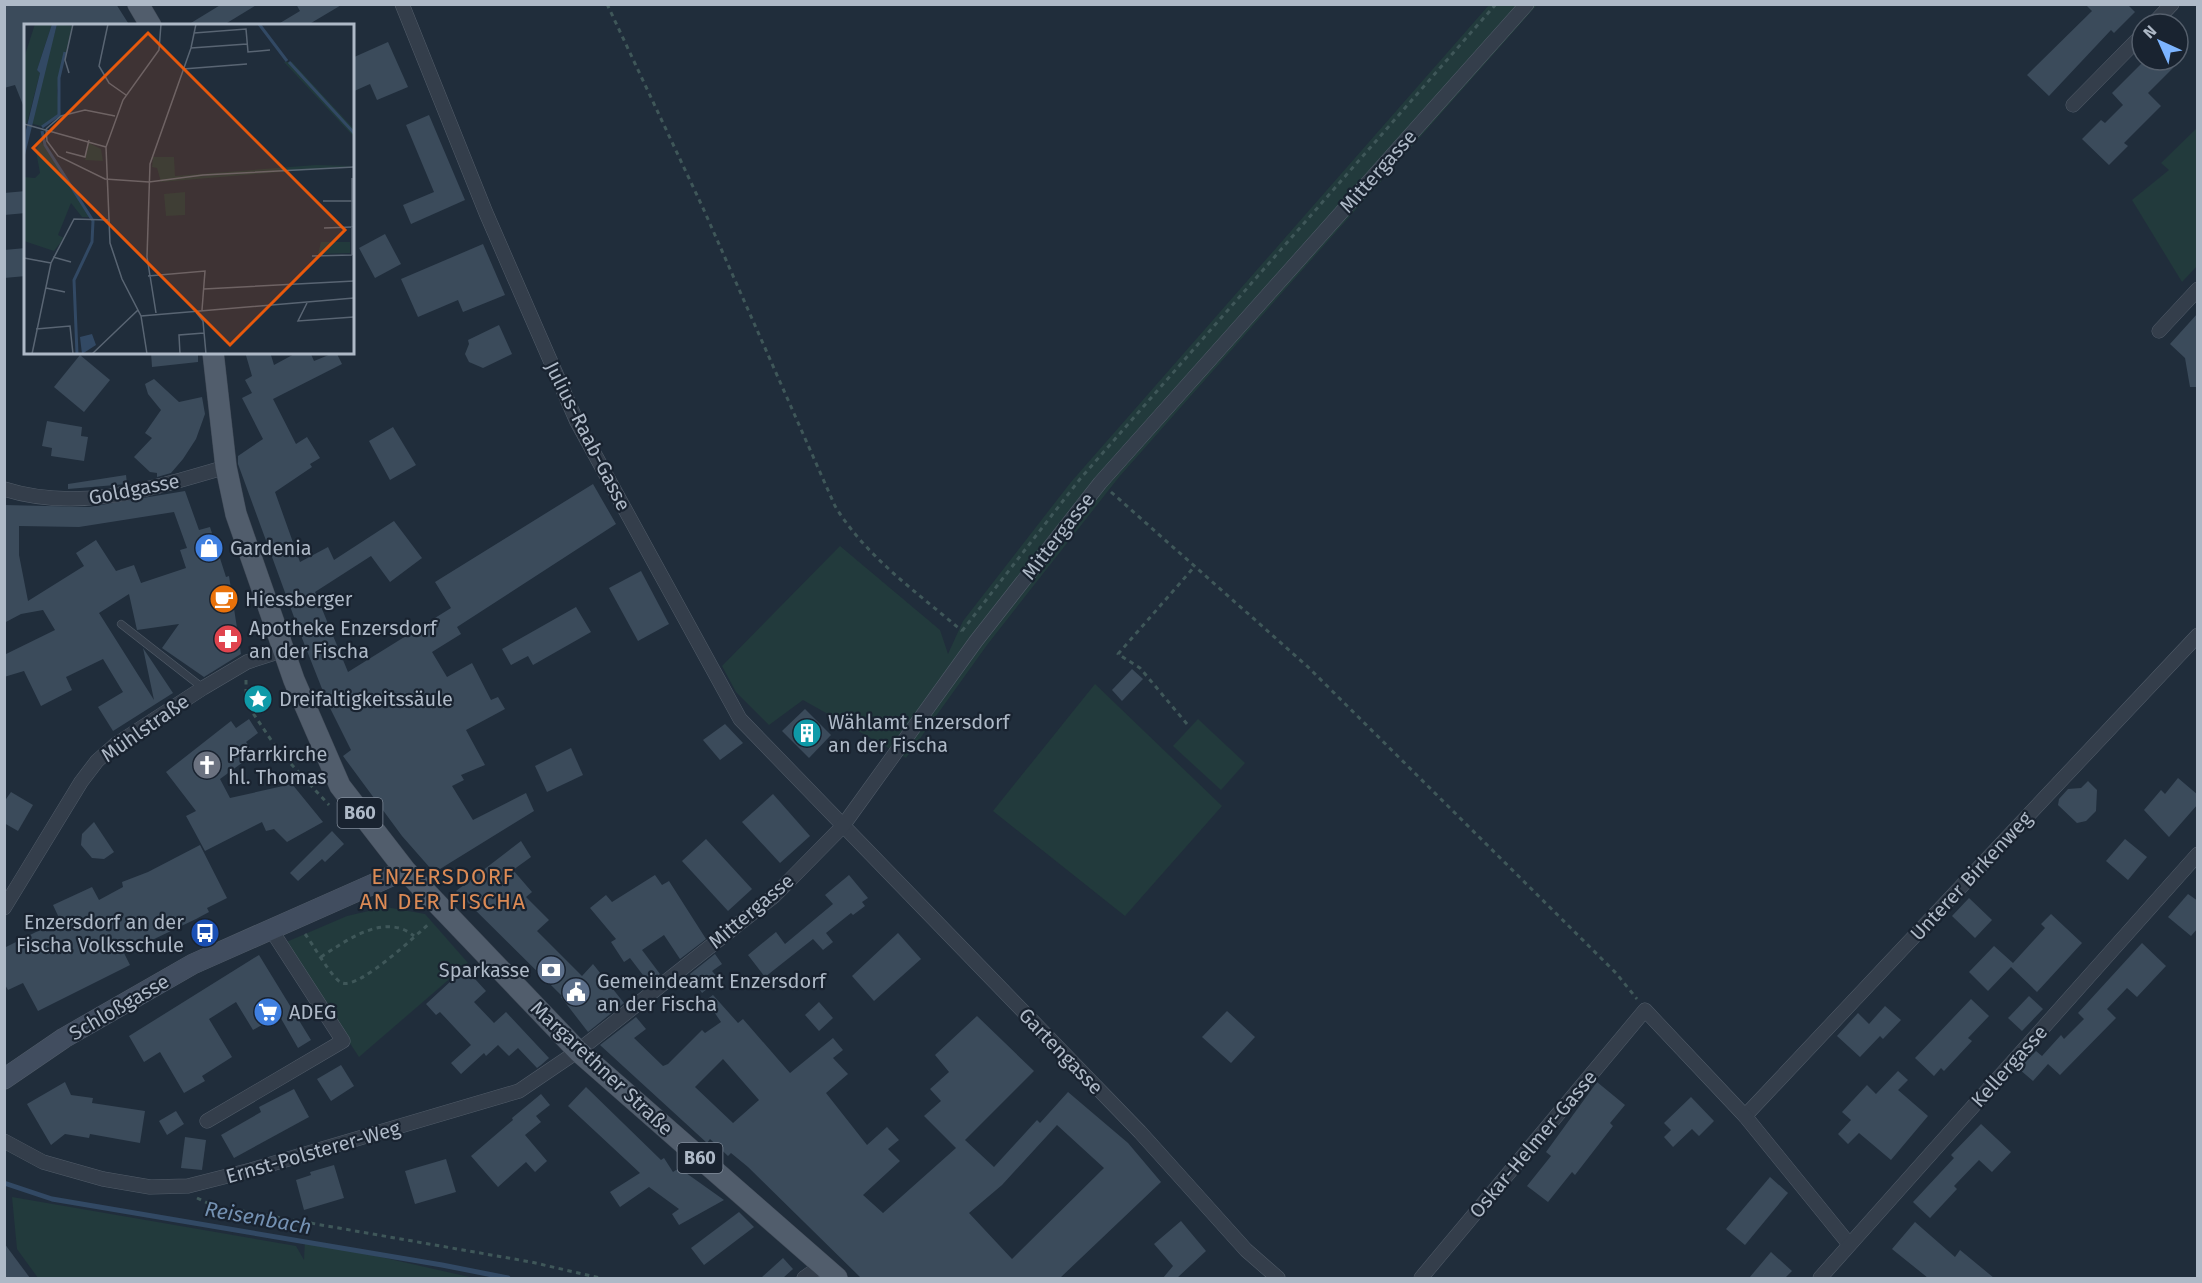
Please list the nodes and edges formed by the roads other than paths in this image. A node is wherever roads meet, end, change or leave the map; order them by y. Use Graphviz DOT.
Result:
graph roads {
  1 [pos="138,4"];
  2 [pos="402,4"];
  3 [pos="1527,4"];
  4 [pos="150,24"];
  5 [pos="2130,47"];
  6 [pos="2073,105"];
  7 [pos="2198,290"];
  8 [pos="2159,331"];
  9 [pos="213,354"];
  10 [pos="226,467"];
  11 [pos="4,489"];
  12 [pos="121,624"];
  13 [pos="2198,635"];
  14 [pos="284,650"];
  15 [pos="203,688"];
  16 [pos="842,827"];
  17 [pos="2198,854"];
  18 [pos="405,870"];
  19 [pos="4,908"];
  20 [pos="270,928"];
  21 [pos="578,1051"];
  22 [pos="4,1079"];
  23 [pos="1745,1116"];
  24 [pos="207,1121"];
  25 [pos="4,1141"];
  26 [pos="1849,1244"];
  27 [pos="830,1272"];
  28 [pos="804,1278"];
  29 [pos="1278,1278"];
  30 [pos="1421,1278"];
  31 [pos="1820,1278"];
  1 -- 4 [label="main road"];
  2 -- 16 [label="street, Julius-Raab-Gasse"];
  3 -- 16 [label="street, Mittergasse"];
  5 -- 6 [label="street"];
  7 -- 8 [label="street"];
  9 -- 10 [label="main road, B60"];
  10 -- 11 [label="street, Goldgasse"];
  10 -- 14 [label="main road, B60"];
  12 -- 15 [label="lane"];
  13 -- 23 [label="street, Unterer Birkenweg"];
  14 -- 15 [label="street, Mühlstraße"];
  14 -- 18 [label="main road, Margarethner Straße / B60"];
  15 -- 19 [label="street, Mühlstraße"];
  16 -- 21 [label="street, Mittergasse"];
  16 -- 29 [label="street, Gartengasse"];
  17 -- 26 [label="street, Kellergasse"];
  18 -- 20 [label="street, Schloßgasse"];
  18 -- 21 [label="main road, Margarethner Straße / B60"];
  20 -- 22 [label="street, Schloßgasse"];
  20 -- 24 [label="street"];
  21 -- 25 [label="street, Ernst-Polsterer-Weg"];
  21 -- 27 [label="main road, Margarethner Straße / B60"];
  23 -- 26 [label="street"];
  23 -- 30 [label="street, Oskar-Helmer-Gasse"];
  26 -- 31 [label="street, Kellergasse"];
  27 -- 28 [label="street"];
}
